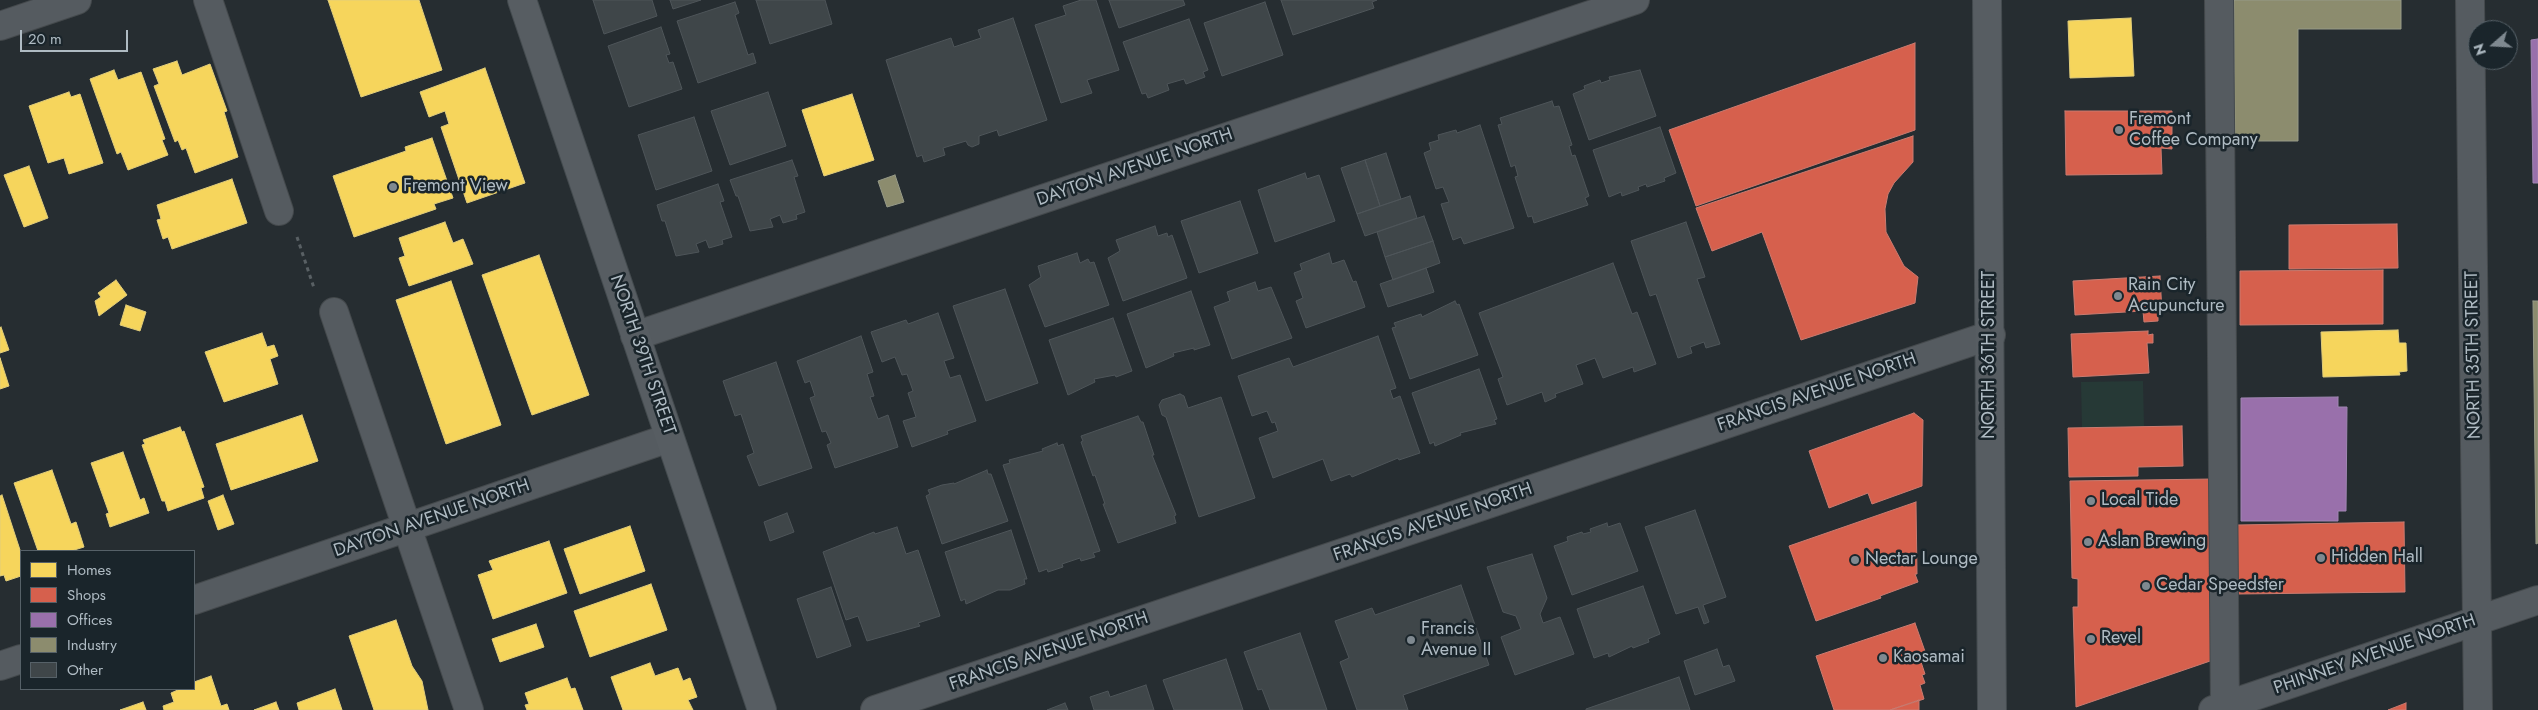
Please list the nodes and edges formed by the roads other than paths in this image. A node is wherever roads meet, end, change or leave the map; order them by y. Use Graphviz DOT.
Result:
graph roads {
  1 [pos="76,0"];
  2 [pos="208,0"];
  3 [pos="522,0"];
  4 [pos="1635,0"];
  5 [pos="1987,0"];
  6 [pos="2219,0"];
  7 [pos="2470,0"];
  8 [pos="0,26"];
  9 [pos="280,211"];
  10 [pos="326,304"];
  11 [pos="1991,335"];
  12 [pos="636,336"];
  13 [pos="669,438"];
  14 [pos="406,528"];
  15 [pos="195,600"];
  16 [pos="2538,600"];
  17 [pos="2477,621"];
  18 [pos="20,659"];
  19 [pos="0,666"];
  20 [pos="2221,709"];
  21 [pos="469,710"];
  22 [pos="762,710"];
  23 [pos="875,710"];
  24 [pos="1992,710"];
  25 [pos="2478,710"];
  1 -- 8 [label="street"];
  2 -- 9 [label="street"];
  3 -- 12 [label="main road, NORTH 39TH STREET"];
  4 -- 12 [label="street, DAYTON AVENUE NORTH"];
  5 -- 11 [label="main road, NORTH 36TH STREET"];
  6 -- 20 [label="street"];
  7 -- 17 [label="street, NORTH 35TH STREET"];
  10 -- 14 [label="street"];
  11 -- 23 [label="street, FRANCIS AVENUE NORTH"];
  11 -- 24 [label="main road, NORTH 36TH STREET"];
  12 -- 13 [label="main road, NORTH 39TH STREET"];
  13 -- 14 [label="street, DAYTON AVENUE NORTH"];
  13 -- 22 [label="main road, NORTH 39TH STREET"];
  14 -- 15 [label="street, DAYTON AVENUE NORTH"];
  14 -- 21 [label="street"];
  16 -- 17 [label="street, PHINNEY AVENUE NORTH"];
  17 -- 20 [label="street, PHINNEY AVENUE NORTH"];
  17 -- 25 [label="street, NORTH 35TH STREET"];
  18 -- 19 [label="street"];
}
